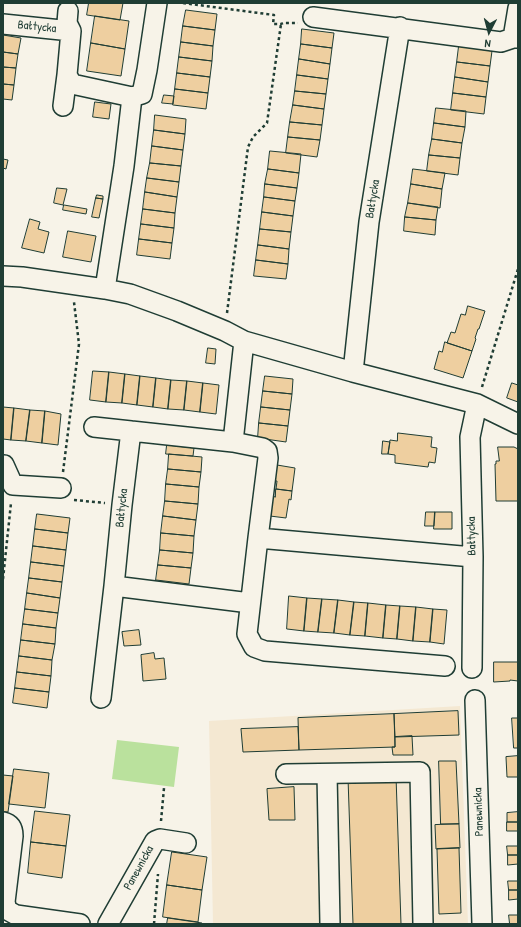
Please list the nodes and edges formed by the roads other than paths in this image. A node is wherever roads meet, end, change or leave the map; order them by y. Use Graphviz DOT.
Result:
graph roads {
  1 [pos="157,3"];
  2 [pos="518,8"];
  3 [pos="68,11"];
  4 [pos="313,17"];
  5 [pos="3,24"];
  6 [pos="400,27"];
  7 [pos="71,31"];
  8 [pos="516,38"];
  9 [pos="67,76"];
  10 [pos="132,97"];
  11 [pos="63,106"];
  12 [pos="3,276"];
  13 [pos="105,289"];
  14 [pos="244,341"];
  15 [pos="353,372"];
  16 [pos="477,404"];
  17 [pos="518,424"];
  18 [pos="94,428"];
  19 [pos="131,431"];
  20 [pos="233,442"];
  21 [pos="3,465"];
  22 [pos="61,488"];
  23 [pos="258,538"];
  24 [pos="472,557"];
  25 [pos="114,586"];
  26 [pos="250,603"];
  27 [pos="445,666"];
  28 [pos="472,668"];
  29 [pos="101,698"];
  30 [pos="475,700"];
  31 [pos="286,774"];
  32 [pos="327,774"];
  33 [pos="3,822"];
  34 [pos="186,843"];
  35 [pos="74,924"];
  36 [pos="108,924"];
  37 [pos="330,924"];
  38 [pos="423,924"];
  39 [pos="482,924"];
  1 -- 10 [label="street"];
  2 -- 8 [label="street"];
  3 -- 7 [label="street, Bałtycka"];
  4 -- 6 [label="street"];
  5 -- 7 [label="street, Bałtycka"];
  6 -- 8 [label="street"];
  6 -- 15 [label="street, Bałtycka"];
  7 -- 9 [label="street, Bałtycka"];
  9 -- 10 [label="street"];
  9 -- 11 [label="street, Bałtycka"];
  10 -- 13 [label="street"];
  12 -- 13 [label="street"];
  13 -- 14 [label="street"];
  14 -- 15 [label="street"];
  14 -- 20 [label="street"];
  15 -- 16 [label="street"];
  16 -- 17 [label="street"];
  16 -- 24 [label="street, Bałtycka"];
  18 -- 19 [label="street"];
  19 -- 20 [label="street"];
  19 -- 25 [label="street, Bałtycka"];
  20 -- 23 [label="street"];
  21 -- 22 [label="street"];
  23 -- 24 [label="street"];
  23 -- 26 [label="street"];
  24 -- 28 [label="street, Bałtycka"];
  25 -- 26 [label="street"];
  25 -- 29 [label="street, Bałtycka"];
  26 -- 27 [label="street"];
  30 -- 39 [label="street, Panewnicka"];
  31 -- 32 [label="street"];
  32 -- 37 [label="street"];
  32 -- 38 [label="street"];
  33 -- 35 [label="street"];
  34 -- 36 [label="street, Panewnicka"];
}
